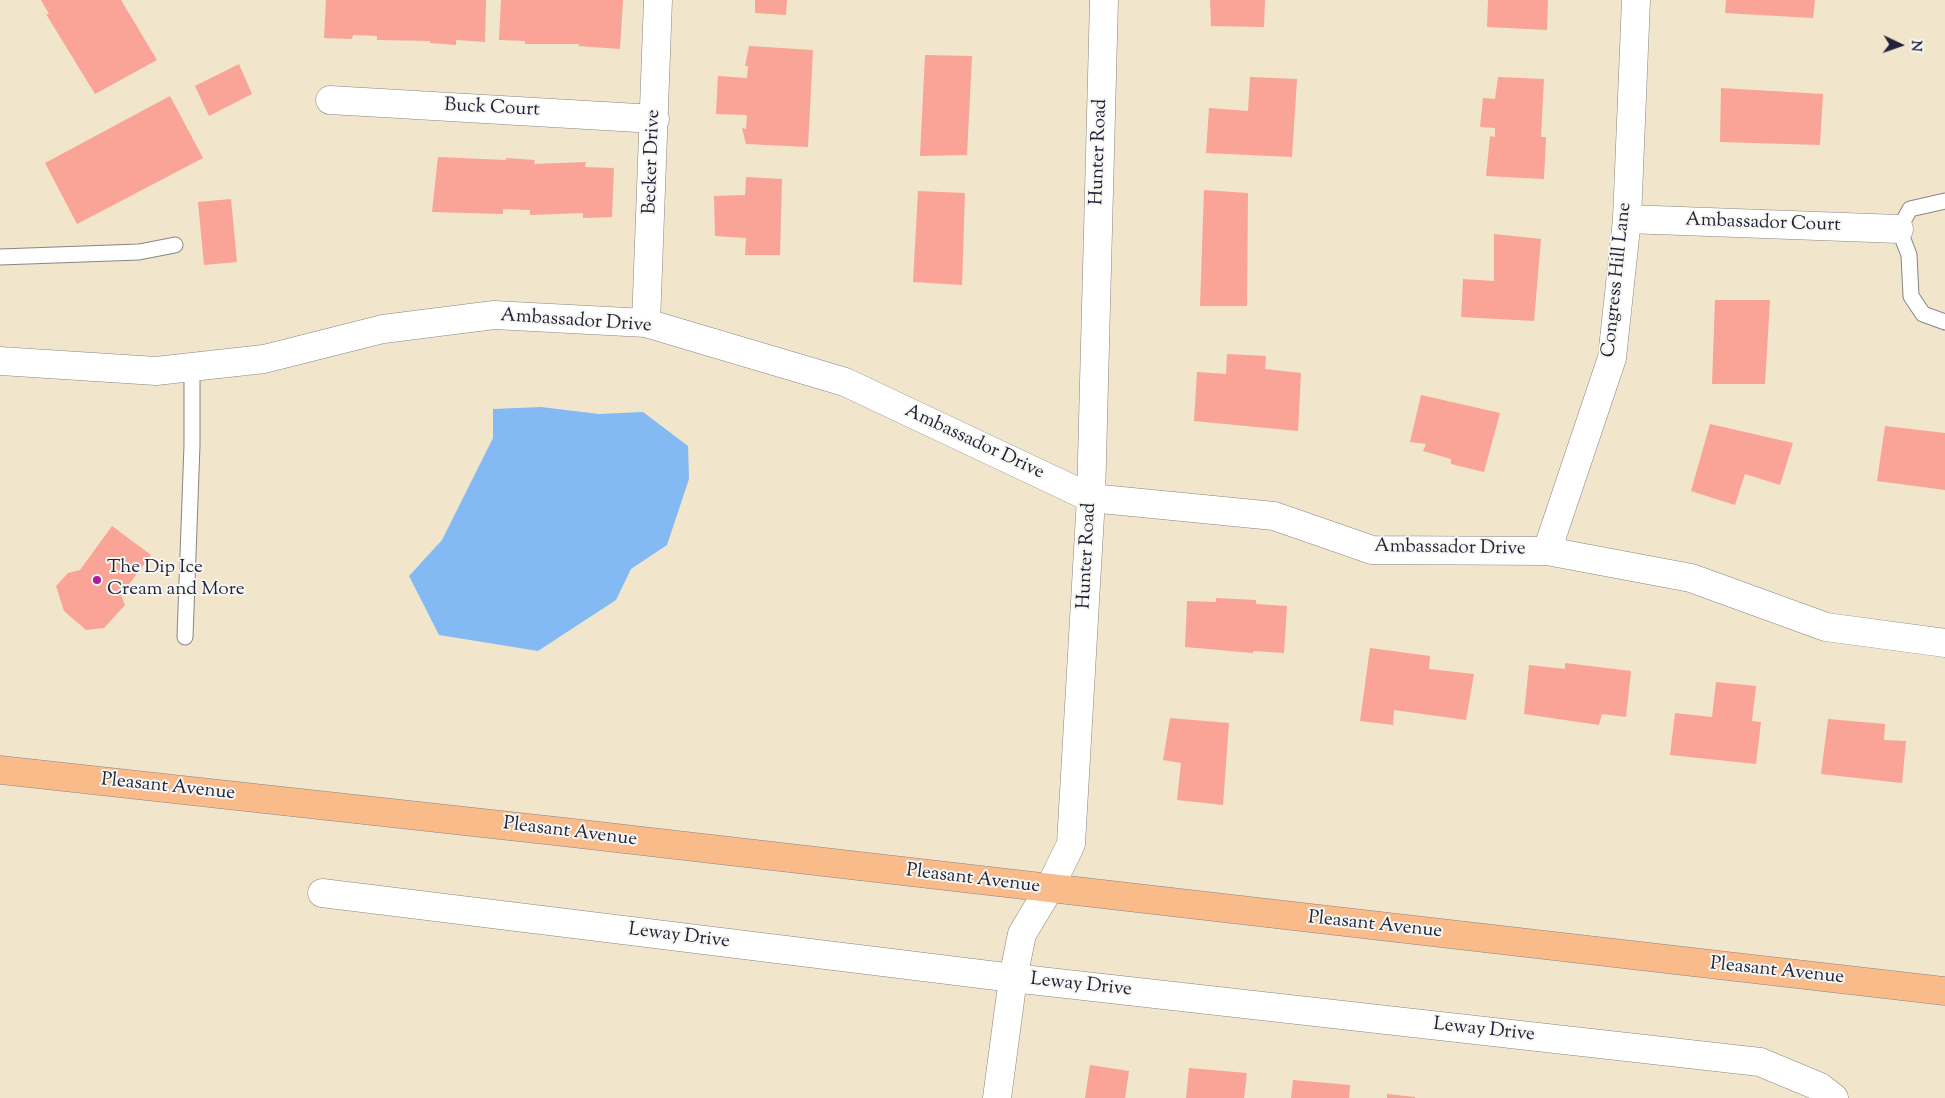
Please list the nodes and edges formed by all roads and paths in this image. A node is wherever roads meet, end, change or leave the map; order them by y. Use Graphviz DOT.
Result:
graph roads {
  1 [pos="658,0"];
  2 [pos="1104,0"];
  3 [pos="1636,0"];
  4 [pos="330,100"];
  5 [pos="655,119"];
  6 [pos="1945,201"];
  7 [pos="1626,219"];
  8 [pos="1899,229"];
  9 [pos="175,245"];
  10 [pos="0,258"];
  11 [pos="1945,322"];
  12 [pos="646,323"];
  13 [pos="0,361"];
  14 [pos="192,367"];
  15 [pos="1091,498"];
  16 [pos="1547,551"];
  17 [pos="184,637"];
  18 [pos="1945,642"];
  19 [pos="0,770"];
  20 [pos="1049,889"];
  21 [pos="322,893"];
  22 [pos="1013,978"];
  23 [pos="1945,991"];
  24 [pos="997,1098"];
  25 [pos="1834,1098"];
  1 -- 5 [label="street, Becker Drive"];
  2 -- 15 [label="street, Hunter Road"];
  3 -- 7 [label="street, Congress Hill Lane"];
  4 -- 5 [label="street, Buck Court"];
  5 -- 12 [label="street, Becker Drive"];
  6 -- 8 [label="lane"];
  7 -- 8 [label="street, Ambassador Court"];
  7 -- 16 [label="street, Congress Hill Lane"];
  8 -- 11 [label="lane"];
  9 -- 10 [label="lane"];
  12 -- 14 [label="street, Ambassador Drive"];
  12 -- 15 [label="street, Ambassador Drive"];
  13 -- 14 [label="street, Ambassador Drive"];
  14 -- 17 [label="lane"];
  15 -- 16 [label="street, Ambassador Drive"];
  15 -- 20 [label="street, Hunter Road"];
  16 -- 18 [label="street, Ambassador Drive"];
  19 -- 20 [label="main road, Pleasant Avenue"];
  20 -- 22 [label="street, Hunter Road"];
  20 -- 23 [label="main road, Pleasant Avenue"];
  21 -- 22 [label="street, Leway Drive"];
  22 -- 24 [label="street, Hunter Road"];
  22 -- 25 [label="street, Leway Drive"];
}
